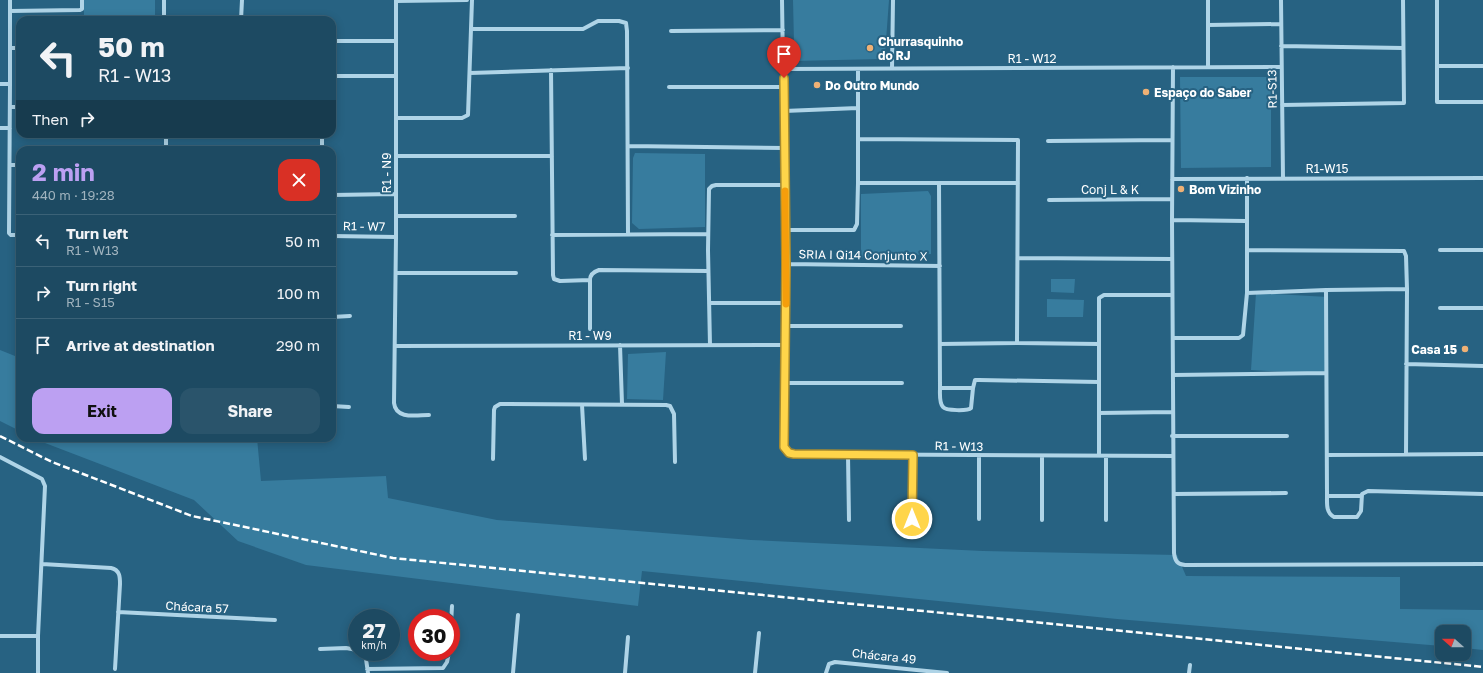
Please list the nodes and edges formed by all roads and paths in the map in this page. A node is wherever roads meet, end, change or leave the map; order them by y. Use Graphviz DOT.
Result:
graph roads {
  1 [pos="10,0"];
  2 [pos="82,0"];
  3 [pos="164,0"];
  4 [pos="242,0"];
  5 [pos="468,0"];
  6 [pos="472,0"];
  7 [pos="782,0"];
  8 [pos="893,0"];
  9 [pos="1208,0"];
  10 [pos="1281,0"];
  11 [pos="1403,0"];
  12 [pos="1437,0"];
  13 [pos="396,1"];
  14 [pos="10,11"];
  15 [pos="164,16"];
  16 [pos="241,16"];
  17 [pos="1281,24"];
  18 [pos="1208,25"];
  19 [pos="471,29"];
  20 [pos="783,30"];
  21 [pos="671,31"];
  22 [pos="336,40"];
  23 [pos="396,41"];
  24 [pos="1281,46"];
  25 [pos="10,48"];
  26 [pos="16,48"];
  27 [pos="1403,48"];
  28 [pos="1437,66"];
  29 [pos="1483,66"];
  30 [pos="1173,67"];
  31 [pos="1208,67"];
  32 [pos="1281,67"];
  33 [pos="628,68"];
  34 [pos="784,69"];
  35 [pos="858,69"];
  36 [pos="892,69"];
  37 [pos="551,70"];
  38 [pos="470,73"];
  39 [pos="336,76"];
  40 [pos="396,76"];
  41 [pos="0,84"];
  42 [pos="10,84"];
  43 [pos="669,87"];
  44 [pos="784,87"];
  45 [pos="1483,102"];
  46 [pos="1282,105"];
  47 [pos="10,107"];
  48 [pos="16,107"];
  49 [pos="858,108"];
  50 [pos="784,111"];
  51 [pos="396,118"];
  52 [pos="0,128"];
  53 [pos="10,128"];
  54 [pos="858,139"];
  55 [pos="1172,140"];
  56 [pos="1048,141"];
  57 [pos="628,146"];
  58 [pos="784,148"];
  59 [pos="396,156"];
  60 [pos="552,156"];
  61 [pos="10,165"];
  62 [pos="16,165"];
  63 [pos="1247,178"];
  64 [pos="1283,178"];
  65 [pos="1483,178"];
  66 [pos="1172,179"];
  67 [pos="858,183"];
  68 [pos="939,183"];
  69 [pos="1018,183"];
  70 [pos="785,185"];
  71 [pos="396,194"];
  72 [pos="336,195"];
  73 [pos="1172,199"];
  74 [pos="1049,200"];
  75 [pos="396,216"];
  76 [pos="515,216"];
  77 [pos="1172,220"];
  78 [pos="1246,221"];
  79 [pos="785,230"];
  80 [pos="628,234"];
  81 [pos="708,234"];
  82 [pos="16,235"];
  83 [pos="552,235"];
  84 [pos="336,236"];
  85 [pos="396,237"];
  86 [pos="1247,250"];
  87 [pos="1440,250"];
  88 [pos="1483,250"];
  89 [pos="1018,258"];
  90 [pos="1172,259"];
  91 [pos="786,264"];
  92 [pos="940,266"];
  93 [pos="708,270"];
  94 [pos="396,273"];
  95 [pos="516,273"];
  96 [pos="590,280"];
  97 [pos="1407,289"];
  98 [pos="1326,290"];
  99 [pos="1247,293"];
  100 [pos="1172,295"];
  101 [pos="709,303"];
  102 [pos="786,303"];
  103 [pos="1440,308"];
  104 [pos="1483,308"];
  105 [pos="350,316"];
  106 [pos="336,317"];
  107 [pos="786,326"];
  108 [pos="902,326"];
  109 [pos="590,330"];
  110 [pos="1173,338"];
  111 [pos="1017,343"];
  112 [pos="940,344"];
  113 [pos="1099,344"];
  114 [pos="620,345"];
  115 [pos="710,345"];
  116 [pos="786,345"];
  117 [pos="395,346"];
  118 [pos="1406,364"];
  119 [pos="1483,366"];
  120 [pos="1326,373"];
  121 [pos="1173,375"];
  122 [pos="902,382"];
  123 [pos="1099,382"];
  124 [pos="785,383"];
  125 [pos="940,388"];
  126 [pos="973,388"];
  127 [pos="622,404"];
  128 [pos="582,405"];
  129 [pos="336,406"];
  130 [pos="349,407"];
  131 [pos="1172,412"];
  132 [pos="1099,413"];
  133 [pos="430,415"];
  134 [pos="1172,436"];
  135 [pos="1287,436"];
  136 [pos="1406,454"];
  137 [pos="1483,454"];
  138 [pos="848,455"];
  139 [pos="913,455"];
  140 [pos="1327,455"];
  141 [pos="979,456"];
  142 [pos="1042,456"];
  143 [pos="1099,456"];
  144 [pos="1106,456"];
  145 [pos="1173,456"];
  146 [pos="0,457"];
  147 [pos="493,459"];
  148 [pos="586,459"];
  149 [pos="675,462"];
  150 [pos="1286,493"];
  151 [pos="1174,494"];
  152 [pos="1483,494"];
  153 [pos="1327,496"];
  154 [pos="1362,496"];
  155 [pos="912,519"];
  156 [pos="979,519"];
  157 [pos="849,520"];
  158 [pos="1042,520"];
  159 [pos="1106,520"];
  160 [pos="42,564"];
  161 [pos="1483,564"];
  162 [pos="452,606"];
  163 [pos="452,609"];
  164 [pos="118,612"];
  165 [pos="518,615"];
  166 [pos="275,620"];
  167 [pos="759,633"];
  168 [pos="0,636"];
  169 [pos="38,636"];
  170 [pos="628,636"];
  171 [pos="348,648"];
  172 [pos="320,649"];
  173 [pos="366,661"];
  174 [pos="447,661"];
  175 [pos="1190,665"];
  176 [pos="115,669"];
  177 [pos="368,671"];
  178 [pos="38,673"];
  179 [pos="513,673"];
  180 [pos="625,673"];
  181 [pos="755,673"];
  182 [pos="826,673"];
  183 [pos="947,673"];
  184 [pos="1189,673"];
  1 -- 14 [label="street"];
  2 -- 14 [label="street"];
  3 -- 15 [label="street"];
  4 -- 16 [label="street"];
  5 -- 13 [label="street"];
  6 -- 19 [label="street"];
  7 -- 20 [label="street"];
  8 -- 36 [label="street"];
  9 -- 18 [label="street"];
  10 -- 17 [label="street, R1-S13"];
  11 -- 27 [label="street"];
  12 -- 28 [label="street"];
  13 -- 23 [label="street, R1 - N9"];
  14 -- 25 [label="street"];
  17 -- 18 [label="street"];
  17 -- 24 [label="street, R1-S13"];
  18 -- 31 [label="street"];
  19 -- 33 [label="street"];
  19 -- 38 [label="street"];
  20 -- 21 [label="street"];
  20 -- 34 [label="street"];
  22 -- 23 [label="street"];
  23 -- 40 [label="street, R1 - N9"];
  24 -- 27 [label="street"];
  24 -- 32 [label="street, R1-S13"];
  25 -- 26 [label="street"];
  25 -- 42 [label="street"];
  27 -- 46 [label="street"];
  28 -- 29 [label="street"];
  28 -- 45 [label="street"];
  30 -- 31 [label="street, R1 - W12"];
  30 -- 36 [label="street, R1 - W12"];
  30 -- 55 [label="street"];
  31 -- 32 [label="street, R1 - W12"];
  32 -- 46 [label="street, R1-S13"];
  33 -- 37 [label="street"];
  33 -- 57 [label="street"];
  34 -- 35 [label="street, R1 - W12"];
  34 -- 44 [label="street"];
  35 -- 36 [label="street, R1 - W12"];
  35 -- 49 [label="street"];
  37 -- 38 [label="street"];
  37 -- 60 [label="street"];
  38 -- 51 [label="street"];
  39 -- 40 [label="street"];
  40 -- 51 [label="street, R1 - N9"];
  41 -- 42 [label="street"];
  42 -- 47 [label="street"];
  43 -- 44 [label="street"];
  44 -- 50 [label="street"];
  46 -- 64 [label="street, R1-S13"];
  47 -- 48 [label="street"];
  47 -- 53 [label="street"];
  49 -- 50 [label="street"];
  49 -- 54 [label="street"];
  50 -- 58 [label="street"];
  51 -- 59 [label="street, R1 - N9"];
  52 -- 53 [label="street"];
  53 -- 61 [label="street"];
  54 -- 67 [label="street"];
  54 -- 69 [label="street"];
  55 -- 56 [label="street"];
  55 -- 66 [label="street"];
  57 -- 58 [label="street"];
  57 -- 80 [label="street"];
  58 -- 70 [label="street"];
  59 -- 60 [label="street"];
  59 -- 71 [label="street, R1 - N9"];
  60 -- 83 [label="street"];
  61 -- 62 [label="street"];
  61 -- 82 [label="street"];
  63 -- 64 [label="street, R1-W15"];
  63 -- 66 [label="street, R1-W15"];
  63 -- 78 [label="street"];
  64 -- 65 [label="street, R1-W15"];
  66 -- 73 [label="street"];
  67 -- 68 [label="street"];
  67 -- 79 [label="street"];
  68 -- 69 [label="street"];
  68 -- 92 [label="street"];
  69 -- 89 [label="street"];
  70 -- 79 [label="street"];
  70 -- 81 [label="street"];
  71 -- 72 [label="street"];
  71 -- 75 [label="street, R1 - N9"];
  73 -- 74 [label="street, Conj L & K"];
  73 -- 77 [label="street"];
  75 -- 76 [label="street"];
  75 -- 85 [label="street, R1 - N9"];
  77 -- 78 [label="street"];
  77 -- 90 [label="street"];
  78 -- 86 [label="street"];
  79 -- 91 [label="street"];
  80 -- 81 [label="street"];
  80 -- 83 [label="street"];
  81 -- 93 [label="street"];
  83 -- 96 [label="street"];
  84 -- 85 [label="street, R1 - W7"];
  85 -- 94 [label="street, R1 - N9"];
  86 -- 97 [label="street"];
  86 -- 99 [label="street"];
  87 -- 88 [label="street"];
  89 -- 90 [label="street"];
  89 -- 111 [label="street"];
  90 -- 100 [label="street"];
  91 -- 92 [label="street, SRIA I Qi14 Conjunto X"];
  91 -- 102 [label="street"];
  92 -- 112 [label="street"];
  93 -- 96 [label="street"];
  93 -- 101 [label="street"];
  94 -- 95 [label="street"];
  94 -- 117 [label="street, R1 - N9"];
  96 -- 109 [label="street"];
  97 -- 98 [label="street"];
  97 -- 118 [label="street"];
  98 -- 99 [label="street"];
  98 -- 120 [label="street"];
  99 -- 110 [label="street"];
  100 -- 110 [label="street"];
  100 -- 113 [label="street"];
  101 -- 102 [label="street"];
  101 -- 115 [label="street"];
  102 -- 107 [label="street"];
  103 -- 104 [label="street"];
  105 -- 106 [label="street"];
  107 -- 108 [label="street"];
  107 -- 116 [label="street"];
  110 -- 121 [label="street"];
  111 -- 112 [label="street"];
  111 -- 113 [label="street"];
  112 -- 125 [label="street"];
  113 -- 123 [label="street"];
  114 -- 115 [label="street, R1 - W9"];
  114 -- 117 [label="street, R1 - W9"];
  114 -- 127 [label="street"];
  115 -- 116 [label="street, R1 - W9"];
  116 -- 124 [label="street"];
  117 -- 133 [label="street, R1 - N9"];
  118 -- 119 [label="street"];
  118 -- 136 [label="street"];
  120 -- 121 [label="street"];
  120 -- 140 [label="street"];
  121 -- 131 [label="street"];
  122 -- 124 [label="street"];
  123 -- 126 [label="street"];
  123 -- 132 [label="street"];
  124 -- 138 [label="street, R1 - W13"];
  125 -- 126 [label="street"];
  125 -- 126 [label="street"];
  127 -- 128 [label="street"];
  127 -- 149 [label="street"];
  128 -- 147 [label="street"];
  128 -- 148 [label="street"];
  129 -- 130 [label="street"];
  131 -- 132 [label="street"];
  131 -- 134 [label="street"];
  132 -- 143 [label="street"];
  134 -- 135 [label="street"];
  134 -- 145 [label="street"];
  136 -- 137 [label="street"];
  136 -- 140 [label="street"];
  138 -- 139 [label="street, R1 - W13"];
  138 -- 157 [label="street"];
  139 -- 141 [label="street, R1 - W13"];
  139 -- 155 [label="street"];
  140 -- 153 [label="street"];
  141 -- 142 [label="street, R1 - W13"];
  141 -- 156 [label="street"];
  142 -- 143 [label="street, R1 - W13"];
  142 -- 158 [label="street"];
  143 -- 144 [label="street, R1 - W13"];
  144 -- 145 [label="street, R1 - W13"];
  144 -- 159 [label="street"];
  145 -- 151 [label="street"];
  146 -- 160 [label="street"];
  150 -- 151 [label="street"];
  151 -- 161 [label="street"];
  152 -- 154 [label="street"];
  153 -- 154 [label="street"];
  153 -- 154 [label="street"];
  160 -- 164 [label="street"];
  160 -- 169 [label="street"];
  162 -- 163 [label="street"];
  164 -- 166 [label="street, Chácara 57"];
  164 -- 176 [label="street"];
  165 -- 179 [label="street"];
  167 -- 181 [label="street"];
  168 -- 169 [label="street"];
  169 -- 178 [label="street"];
  170 -- 180 [label="street"];
  171 -- 172 [label="street"];
  173 -- 177 [label="street"];
  174 -- 177 [label="street"];
  175 -- 184 [label="street"];
  182 -- 183 [label="street, Chácara 49"];
}
